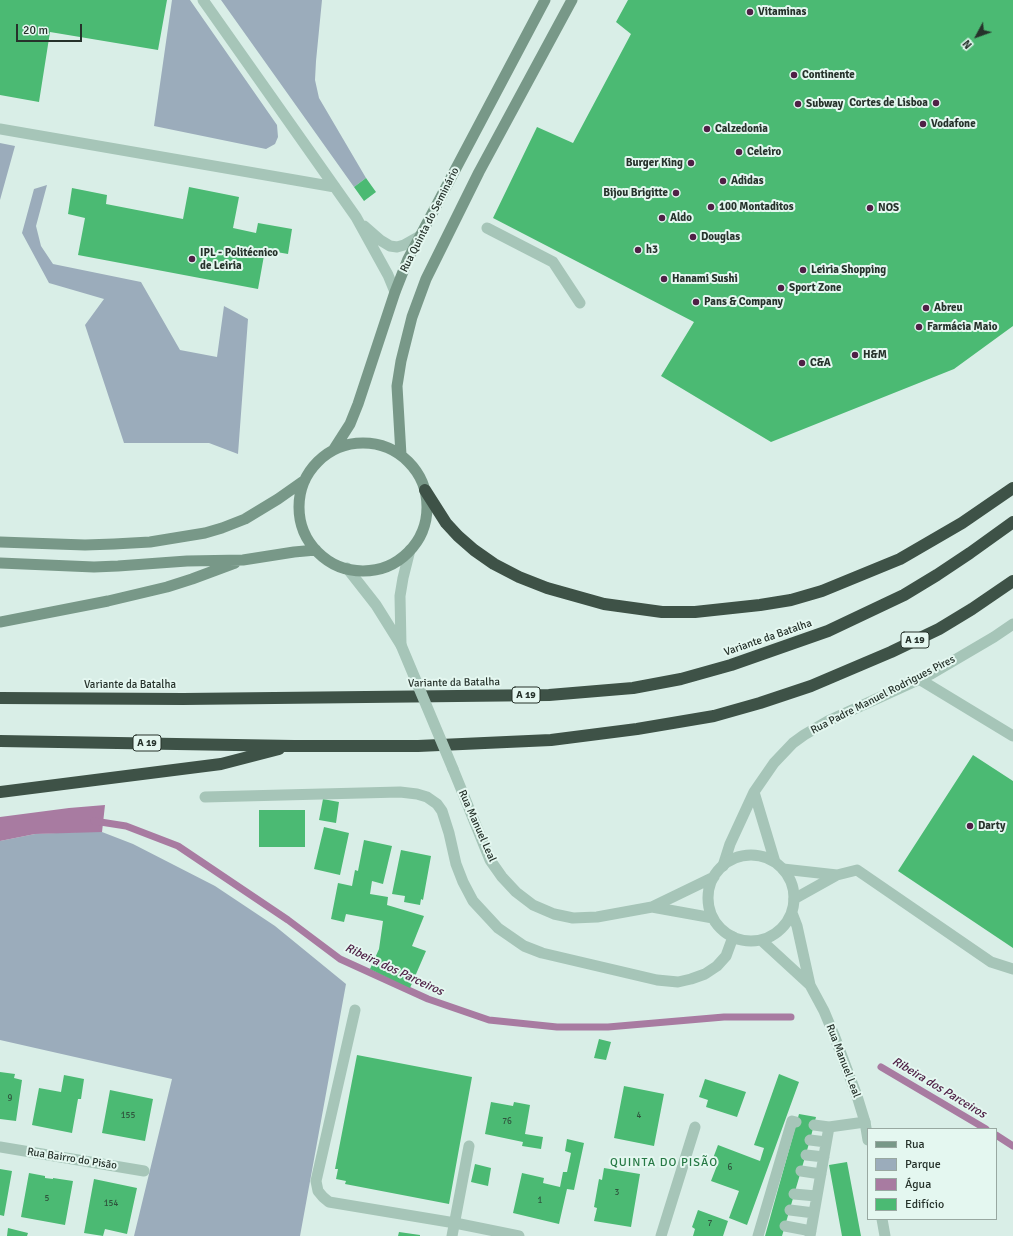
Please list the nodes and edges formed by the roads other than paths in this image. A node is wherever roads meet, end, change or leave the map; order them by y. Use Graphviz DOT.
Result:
graph roads {
  1 [pos="203,0"];
  2 [pos="545,0"];
  3 [pos="572,0"];
  4 [pos="0,129"];
  5 [pos="334,187"];
  6 [pos="356,217"];
  7 [pos="488,228"];
  8 [pos="420,236"];
  9 [pos="395,292"];
  10 [pos="580,303"];
  11 [pos="334,449"];
  12 [pos="401,455"];
  13 [pos="305,480"];
  14 [pos="1013,488"];
  15 [pos="425,490"];
  16 [pos="1013,522"];
  17 [pos="0,542"];
  18 [pos="316,550"];
  19 [pos="410,550"];
  20 [pos="243,560"];
  21 [pos="0,563"];
  22 [pos="347,568"];
  23 [pos="1013,581"];
  24 [pos="0,622"];
  25 [pos="1013,624"];
  26 [pos="401,645"];
  27 [pos="919,679"];
  28 [pos="0,698"];
  29 [pos="1013,736"];
  30 [pos="0,741"];
  31 [pos="294,746"];
  32 [pos="0,792"];
  33 [pos="754,792"];
  34 [pos="206,797"];
  35 [pos="723,866"];
  36 [pos="779,866"];
  37 [pos="837,875"];
  38 [pos="714,877"];
  39 [pos="794,899"];
  40 [pos="652,907"];
  41 [pos="792,913"];
  42 [pos="713,918"];
  43 [pos="733,937"];
  44 [pos="761,940"];
  45 [pos="1013,969"];
  46 [pos="810,985"];
  47 [pos="355,1010"];
  48 [pos="796,1122"];
  49 [pos="865,1122"];
  50 [pos="814,1125"];
  51 [pos="695,1127"];
  52 [pos="829,1127"];
  53 [pos="867,1134"];
  54 [pos="810,1140"];
  55 [pos="826,1142"];
  56 [pos="470,1146"];
  57 [pos="0,1147"];
  58 [pos="806,1155"];
  59 [pos="824,1157"];
  60 [pos="144,1171"];
  61 [pos="801,1171"];
  62 [pos="821,1174"];
  63 [pos="794,1194"];
  64 [pos="816,1196"];
  65 [pos="790,1210"];
  66 [pos="814,1213"];
  67 [pos="882,1220"];
  68 [pos="455,1223"];
  69 [pos="785,1226"];
  70 [pos="811,1233"];
  71 [pos="452,1236"];
  72 [pos="519,1236"];
  73 [pos="661,1236"];
  74 [pos="758,1236"];
  75 [pos="886,1236"];
  1 -- 5 [label="street"];
  2 -- 8 [label="main road, Rua Quinta do Seminário"];
  3 -- 12 [label="main road, Rua Quinta do Seminário"];
  4 -- 5 [label="street"];
  5 -- 6 [label="street"];
  6 -- 8 [label="street"];
  6 -- 9 [label="street"];
  7 -- 10 [label="street"];
  8 -- 9 [label="main road, Rua Quinta do Seminário"];
  9 -- 11 [label="main road, Rua Quinta do Seminário"];
  11 -- 12 [label="main road"];
  11 -- 13 [label="main road"];
  12 -- 15 [label="main road"];
  13 -- 17 [label="main road"];
  13 -- 18 [label="main road"];
  14 -- 15 [label="highway"];
  15 -- 19 [label="main road"];
  16 -- 28 [label="highway, Variante da Batalha / A 19"];
  18 -- 20 [label="main road"];
  18 -- 22 [label="main road"];
  19 -- 22 [label="main road"];
  19 -- 26 [label="street, Rua Manuel Leal"];
  20 -- 21 [label="main road"];
  20 -- 24 [label="main road"];
  22 -- 26 [label="street, Rua Manuel Leal"];
  23 -- 31 [label="highway, A 19"];
  25 -- 27 [label="street, Rua Padre Manuel Rodrigues Pires"];
  26 -- 40 [label="street, Rua Manuel Leal, bridge"];
  27 -- 29 [label="street"];
  27 -- 33 [label="street, Rua Padre Manuel Rodrigues Pires"];
  30 -- 31 [label="highway, A 19"];
  31 -- 32 [label="highway"];
  33 -- 35 [label="street, Rua Padre Manuel Rodrigues Pires"];
  33 -- 36 [label="street"];
  34 -- 43 [label="street"];
  35 -- 36 [label="street, Rua Manuel Leal"];
  35 -- 38 [label="street, Rua Manuel Leal"];
  36 -- 37 [label="street"];
  36 -- 39 [label="street, Rua Manuel Leal"];
  37 -- 39 [label="street"];
  37 -- 45 [label="street"];
  38 -- 40 [label="street, Rua Manuel Leal"];
  38 -- 42 [label="street, Rua Manuel Leal"];
  39 -- 41 [label="street, Rua Manuel Leal"];
  40 -- 42 [label="street, Rua Manuel Leal"];
  41 -- 44 [label="street, Rua Manuel Leal"];
  41 -- 46 [label="street, Rua Manuel Leal"];
  42 -- 43 [label="street"];
  43 -- 44 [label="street"];
  44 -- 46 [label="street, Rua Manuel Leal"];
  46 -- 49 [label="street, Rua Manuel Leal"];
  47 -- 68 [label="street"];
  48 -- 74 [label="street"];
  49 -- 52 [label="street"];
  49 -- 53 [label="street, Rua Manuel Leal"];
  50 -- 52 [label="street"];
  51 -- 73 [label="street"];
  52 -- 55 [label="street"];
  54 -- 55 [label="street"];
  55 -- 59 [label="street"];
  56 -- 68 [label="street"];
  57 -- 60 [label="street, Rua Bairro do Pisão"];
  58 -- 59 [label="street"];
  59 -- 62 [label="street"];
  61 -- 62 [label="street"];
  62 -- 64 [label="street"];
  63 -- 64 [label="street"];
  64 -- 66 [label="street"];
  65 -- 66 [label="street"];
  66 -- 70 [label="street"];
  67 -- 75 [label="street"];
  68 -- 71 [label="street"];
  68 -- 72 [label="street"];
  69 -- 70 [label="street"];
}
